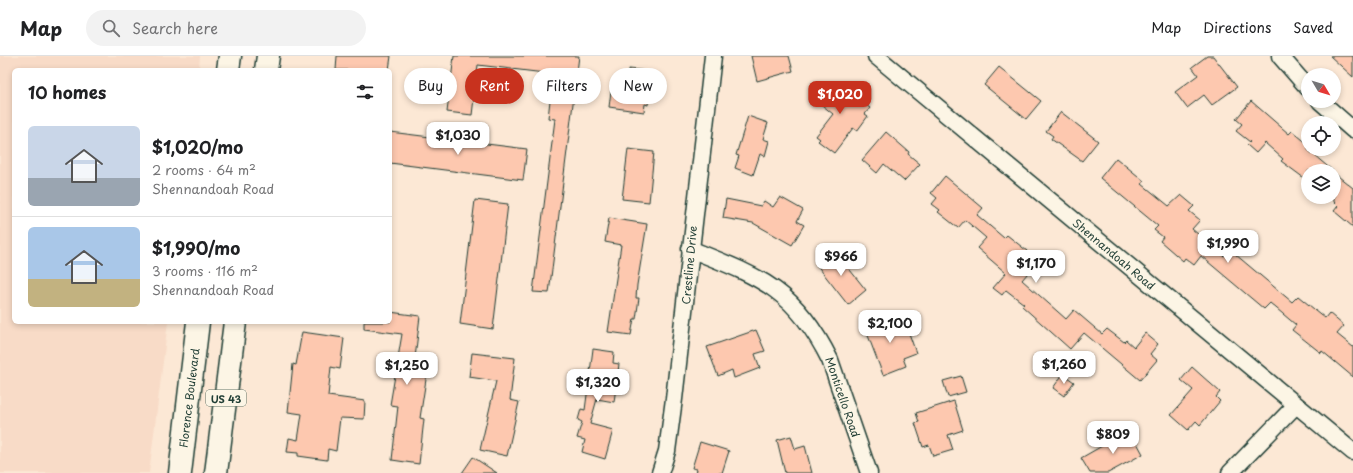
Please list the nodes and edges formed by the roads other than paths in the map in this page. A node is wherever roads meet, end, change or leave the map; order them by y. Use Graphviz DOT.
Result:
graph roads {
  1 [pos="230,56"];
  2 [pos="268,56"];
  3 [pos="713,56"];
  4 [pos="876,56"];
  5 [pos="1280,56"];
  6 [pos="228,68"];
  7 [pos="266,68"];
  8 [pos="1301,80"];
  9 [pos="1328,108"];
  10 [pos="1353,130"];
  11 [pos="690,249"];
  12 [pos="198,324"];
  13 [pos="235,324"];
  14 [pos="1296,405"];
  15 [pos="1353,452"];
  16 [pos="180,473"];
  17 [pos="216,473"];
  18 [pos="660,473"];
  19 [pos="869,473"];
  20 [pos="1230,473"];
  1 -- 6 [label="highway"];
  2 -- 7 [label="highway"];
  3 -- 11 [label="street, Crestline Drive"];
  4 -- 14 [label="street, Shennandoah Road"];
  5 -- 8 [label="street"];
  9 -- 10 [label="street"];
  11 -- 18 [label="street, Crestline Drive"];
  11 -- 19 [label="street, Monticello Road"];
  12 -- 16 [label="highway, Florence Boulevard / US 43"];
  13 -- 17 [label="highway, US 43"];
  14 -- 15 [label="street, Shennandoah Road"];
  14 -- 20 [label="street"];
}
